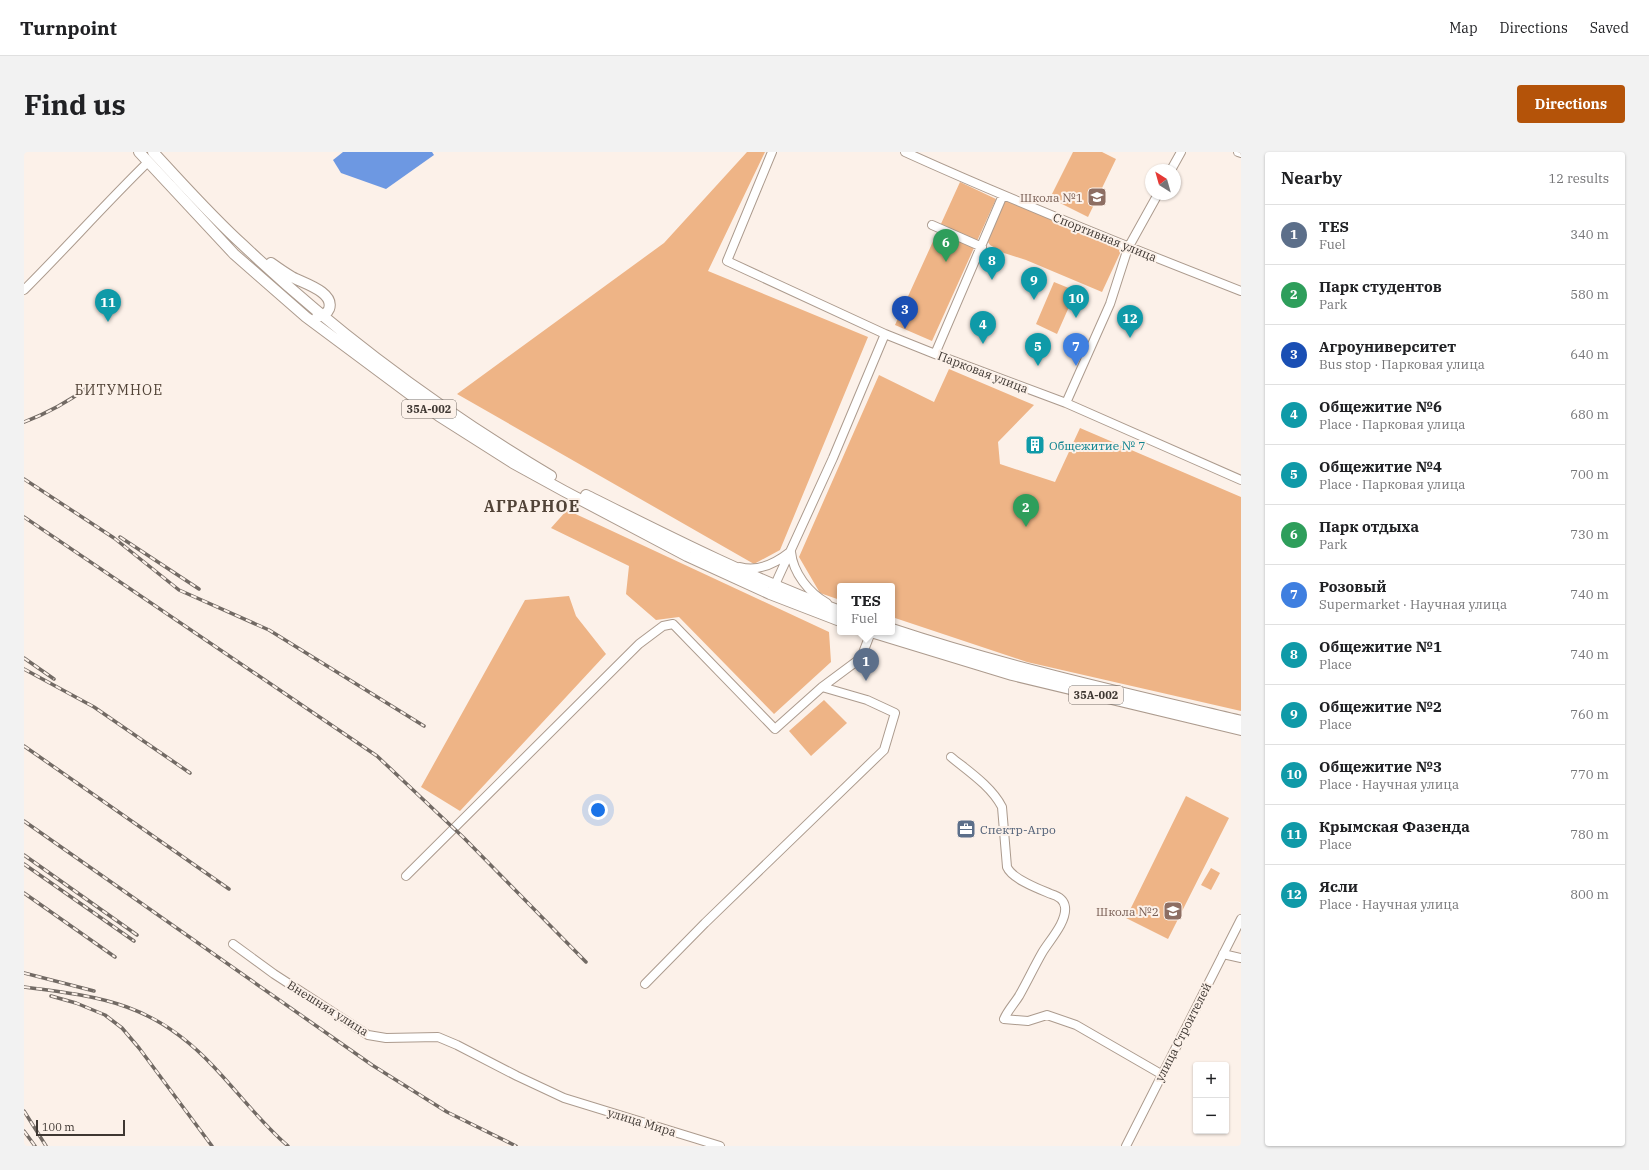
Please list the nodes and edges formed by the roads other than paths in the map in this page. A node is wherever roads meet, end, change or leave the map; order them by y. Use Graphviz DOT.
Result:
graph roads {
  1 [pos="139,152"];
  2 [pos="153,152"];
  3 [pos="159,152"];
  4 [pos="772,152"];
  5 [pos="905,152"];
  6 [pos="1181,152"];
  7 [pos="148,162"];
  8 [pos="1174,164"];
  9 [pos="1003,195"];
  10 [pos="1155,200"];
  11 [pos="211,213"];
  12 [pos="932,225"];
  13 [pos="242,245"];
  14 [pos="982,247"];
  15 [pos="1128,248"];
  16 [pos="24,290"];
  17 [pos="1241,291"];
  18 [pos="322,316"];
  19 [pos="306,317"];
  20 [pos="885,334"];
  21 [pos="935,354"];
  22 [pos="1066,403"];
  23 [pos="1241,480"];
  24 [pos="791,552"];
  25 [pos="727,564"];
  26 [pos="772,590"];
  27 [pos="837,609"];
  28 [pos="837,610"];
  29 [pos="837,620"];
  30 [pos="895,630"];
  31 [pos="870,635"];
  32 [pos="881,635"];
  33 [pos="822,687"];
  34 [pos="1241,722"];
  35 [pos="1241,730"];
  36 [pos="951,757"];
  37 [pos="406,876"];
  38 [pos="1241,919"];
  39 [pos="233,944"];
  40 [pos="1223,954"];
  41 [pos="1241,958"];
  42 [pos="645,984"];
  43 [pos="1161,1074"];
  44 [pos="564,1098"];
  45 [pos="720,1146"];
  46 [pos="1126,1146"];
  1 -- 7 [label="main road, 35А-002"];
  2 -- 11 [label="main road, 35А-002"];
  3 -- 11 [label="street"];
  4 -- 20 [label="street, Парковая улица"];
  5 -- 9 [label="street, Спортивная улица"];
  6 -- 8 [label="street"];
  7 -- 16 [label="street"];
  7 -- 19 [label="main road, 35А-002"];
  9 -- 14 [label="street"];
  9 -- 15 [label="street, Спортивная улица"];
  10 -- 15 [label="street"];
  11 -- 13 [label="main road, 35А-002"];
  12 -- 14 [label="street"];
  13 -- 18 [label="main road, 35А-002"];
  13 -- 18 [label="main road"];
  14 -- 21 [label="street"];
  15 -- 17 [label="street, Спортивная улица"];
  15 -- 22 [label="street"];
  18 -- 19 [label="main road"];
  18 -- 25 [label="main road, 35А-002"];
  19 -- 26 [label="main road, 35А-002"];
  20 -- 21 [label="street, Парковая улица"];
  20 -- 24 [label="street"];
  21 -- 22 [label="street, Парковая улица"];
  22 -- 23 [label="street, Парковая улица"];
  24 -- 25 [label="street"];
  24 -- 26 [label="street"];
  24 -- 27 [label="street"];
  25 -- 26 [label="main road, 35А-002"];
  26 -- 28 [label="main road, 35А-002"];
  26 -- 29 [label="main road, 35А-002"];
  30 -- 34 [label="main road, 35А-002"];
  31 -- 33 [label="street"];
  32 -- 35 [label="main road, 35А-002"];
  33 -- 37 [label="street"];
  33 -- 42 [label="street"];
  36 -- 43 [label="street"];
  38 -- 40 [label="street, улица Строителей"];
  39 -- 44 [label="street, Внешняя улица"];
  40 -- 41 [label="street"];
  40 -- 43 [label="street, улица Строителей"];
  43 -- 46 [label="street, улица Строителей"];
  44 -- 45 [label="street, улица Мира"];
}
